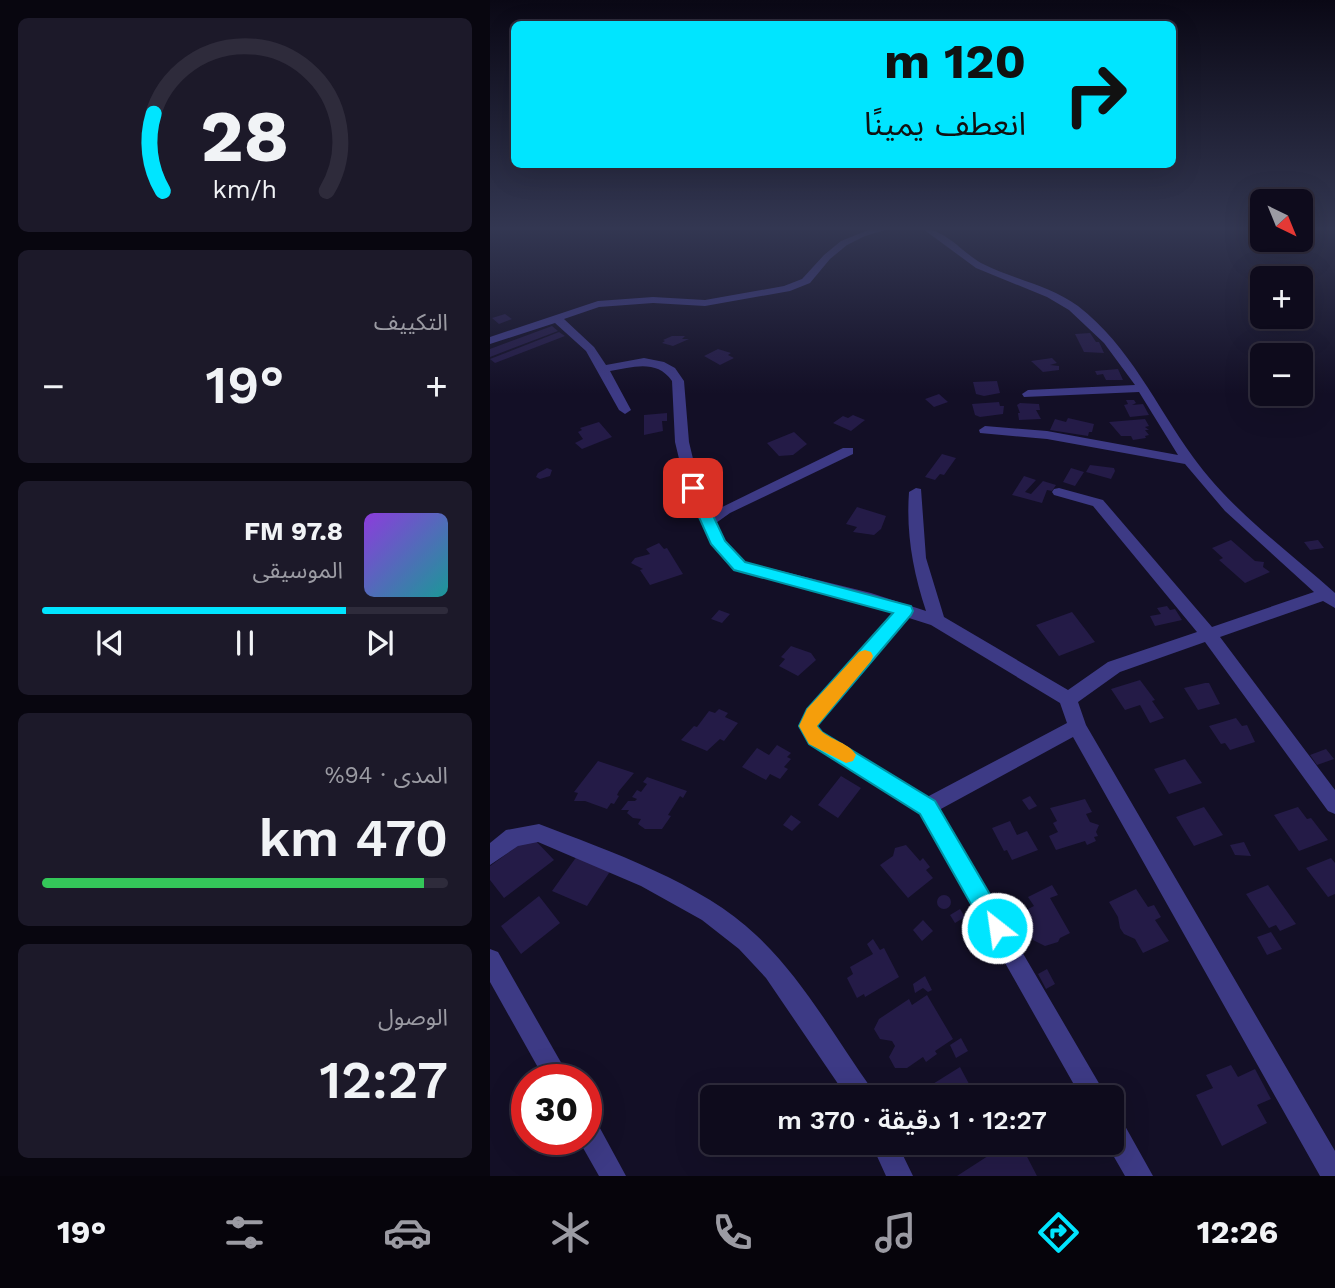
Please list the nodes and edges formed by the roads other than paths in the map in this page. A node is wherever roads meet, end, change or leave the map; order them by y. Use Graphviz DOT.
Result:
graph roads {
  1 [pos="799,284"];
  2 [pos="1025,284"];
  3 [pos="556,318"];
  4 [pos="490,341"];
  5 [pos="603,369"];
  6 [pos="1142,388"];
  7 [pos="1028,394"];
  8 [pos="625,410"];
  9 [pos="985,430"];
  10 [pos="848,452"];
  11 [pos="1189,461"];
  12 [pos="916,492"];
  13 [pos="1059,492"];
  14 [pos="709,521"];
  15 [pos="1330,598"];
  16 [pos="905,611"];
  17 [pos="937,621"];
  18 [pos="1209,635"];
  19 [pos="1068,699"];
  20 [pos="1077,727"];
  21 [pos="1335,805"];
  22 [pos="928,807"];
  23 [pos="490,855"];
  24 [pos="490,960"];
  25 [pos="550,1064"];
  26 [pos="854,1085"];
  27 [pos="1088,1085"];
  28 [pos="1124,1148"];
  29 [pos="601,1155"];
  30 [pos="890,1155"];
  31 [pos="613,1176"];
  32 [pos="900,1176"];
  33 [pos="1140,1176"];
  34 [pos="1335,1176"];
  1 -- 3 [label="street"];
  2 -- 6 [label="street"];
  3 -- 4 [label="street"];
  3 -- 5 [label="street"];
  5 -- 8 [label="street"];
  5 -- 14 [label="street"];
  6 -- 7 [label="street"];
  6 -- 11 [label="street"];
  9 -- 11 [label="street"];
  10 -- 14 [label="street"];
  11 -- 15 [label="street"];
  12 -- 17 [label="street"];
  13 -- 18 [label="street"];
  14 -- 16 [label="street"];
  15 -- 18 [label="street"];
  16 -- 17 [label="street"];
  16 -- 22 [label="street"];
  17 -- 19 [label="street"];
  18 -- 19 [label="street"];
  18 -- 21 [label="street"];
  19 -- 20 [label="street"];
  20 -- 22 [label="street"];
  20 -- 34 [label="street"];
  22 -- 27 [label="street"];
  23 -- 26 [label="street"];
  24 -- 25 [label="street"];
  28 -- 33 [label="street"];
  29 -- 31 [label="street"];
  30 -- 32 [label="street"];
}
